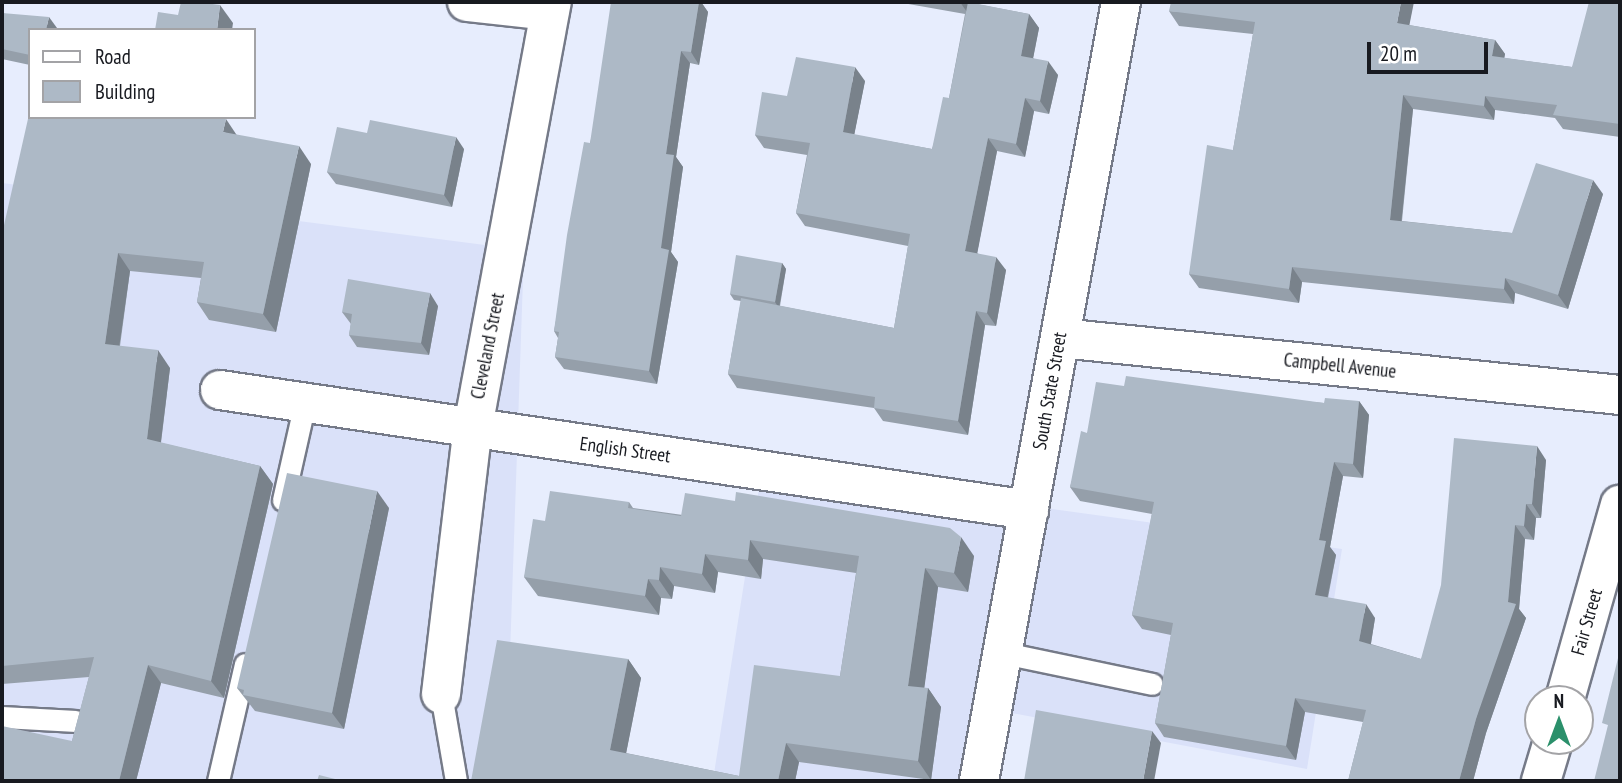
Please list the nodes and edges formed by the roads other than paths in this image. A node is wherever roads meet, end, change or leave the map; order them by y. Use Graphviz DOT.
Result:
graph roads {
  1 [pos="467,2"];
  2 [pos="1121,2"];
  3 [pos="551,7"];
  4 [pos="1060,338"];
  5 [pos="220,390"];
  6 [pos="1620,395"];
  7 [pos="305,402"];
  8 [pos="473,427"];
  9 [pos="1620,506"];
  10 [pos="1028,510"];
  11 [pos="277,524"];
  12 [pos="249,646"];
  13 [pos="1003,653"];
  14 [pos="1152,684"];
  15 [pos="1569,685"];
  16 [pos="441,694"];
  17 [pos="2,718"];
  18 [pos="75,721"];
  19 [pos="1549,755"];
  20 [pos="218,781"];
  21 [pos="456,781"];
  22 [pos="979,781"];
  23 [pos="1541,781"];
  1 -- 3 [label="street"];
  2 -- 4 [label="street, South State Street"];
  3 -- 8 [label="street, Cleveland Street"];
  4 -- 6 [label="street, Campbell Avenue"];
  4 -- 10 [label="street, South State Street"];
  5 -- 7 [label="street, English Street"];
  7 -- 8 [label="street, English Street"];
  7 -- 11 [label="lane"];
  8 -- 10 [label="street, English Street"];
  8 -- 16 [label="street, Cleveland Street"];
  9 -- 15 [label="street, Fair Street"];
  10 -- 13 [label="street, South State Street"];
  12 -- 20 [label="lane"];
  13 -- 14 [label="lane"];
  13 -- 22 [label="street, South State Street"];
  16 -- 21 [label="lane"];
  17 -- 18 [label="lane"];
  19 -- 23 [label="street"];
}
